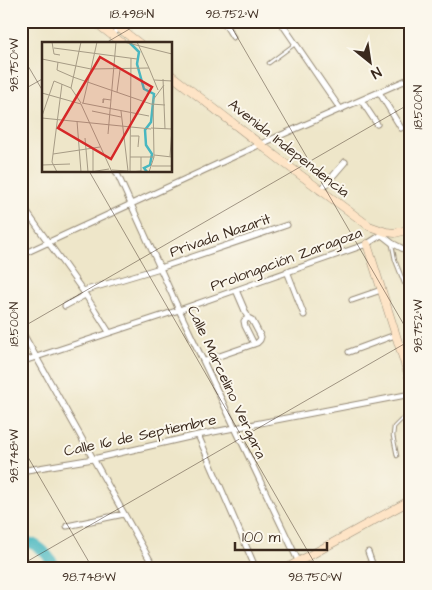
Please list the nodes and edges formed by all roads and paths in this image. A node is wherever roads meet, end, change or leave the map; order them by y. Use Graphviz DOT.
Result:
graph roads {
  1 [pos="94,21"];
  2 [pos="110,21"];
  3 [pos="126,21"];
  4 [pos="223,21"];
  5 [pos="280,21"];
  6 [pos="119,28"];
  7 [pos="112,36"];
  8 [pos="233,37"];
  9 [pos="120,42"];
  10 [pos="137,42"];
  11 [pos="295,44"];
  12 [pos="269,63"];
  13 [pos="172,76"];
  14 [pos="411,78"];
  15 [pos="379,92"];
  16 [pos="361,100"];
  17 [pos="341,110"];
  18 [pos="377,124"];
  19 [pos="400,128"];
  20 [pos="261,144"];
  21 [pos="346,162"];
  22 [pos="116,172"];
  23 [pos="320,191"];
  24 [pos="21,204"];
  25 [pos="132,204"];
  26 [pos="287,225"];
  27 [pos="411,229"];
  28 [pos="388,234"];
  29 [pos="49,242"];
  30 [pos="392,243"];
  31 [pos="367,244"];
  32 [pos="411,253"];
  33 [pos="21,255"];
  34 [pos="160,268"];
  35 [pos="287,271"];
  36 [pos="404,283"];
  37 [pos="236,290"];
  38 [pos="381,290"];
  39 [pos="84,293"];
  40 [pos="352,300"];
  41 [pos="65,306"];
  42 [pos="179,310"];
  43 [pos="304,315"];
  44 [pos="247,319"];
  45 [pos="21,330"];
  46 [pos="109,332"];
  47 [pos="395,335"];
  48 [pos="255,343"];
  49 [pos="349,352"];
  50 [pos="36,357"];
  51 [pos="205,361"];
  52 [pos="21,362"];
  53 [pos="411,383"];
  54 [pos="411,394"];
  55 [pos="411,416"];
  56 [pos="235,428"];
  57 [pos="198,435"];
  58 [pos="397,456"];
  59 [pos="93,459"];
  60 [pos="21,471"];
  61 [pos="411,500"];
  62 [pos="124,514"];
  63 [pos="67,526"];
  64 [pos="368,552"];
  65 [pos="300,565"];
  66 [pos="155,569"];
  67 [pos="256,569"];
  68 [pos="285,569"];
  69 [pos="374,569"];
  1 -- 7 [label="main road"];
  2 -- 6 [label="main road"];
  3 -- 6 [label="street"];
  4 -- 8 [label="street"];
  5 -- 11 [label="street"];
  6 -- 7 [label="street"];
  6 -- 10 [label="main road"];
  7 -- 9 [label="main road"];
  11 -- 12 [label="lane"];
  11 -- 17 [label="street"];
  13 -- 20 [label="main road, Avenida Independencia"];
  14 -- 15 [label="street"];
  15 -- 16 [label="street"];
  15 -- 19 [label="street"];
  16 -- 17 [label="street"];
  16 -- 18 [label="street"];
  17 -- 20 [label="street"];
  20 -- 23 [label="main road, Avenida Independencia"];
  20 -- 25 [label="street"];
  21 -- 23 [label="street"];
  22 -- 25 [label="street, Calle Marcelino Vergara"];
  23 -- 28 [label="main road, Avenida Independencia"];
  24 -- 29 [label="street"];
  25 -- 29 [label="street"];
  25 -- 34 [label="street, Calle Marcelino Vergara"];
  26 -- 34 [label="street, Privada Nazarit"];
  27 -- 28 [label="main road"];
  28 -- 30 [label="street, Avenida Independencia"];
  28 -- 31 [label="street, Prolongación Zaragoza"];
  29 -- 33 [label="street"];
  29 -- 39 [label="street"];
  30 -- 32 [label="street, Avenida Independencia"];
  30 -- 36 [label="lane"];
  31 -- 35 [label="street, Prolongación Zaragoza"];
  31 -- 38 [label="main road"];
  34 -- 39 [label="street, Privada Nazarit"];
  34 -- 42 [label="street, Calle Marcelino Vergara"];
  35 -- 37 [label="street, Prolongación Zaragoza"];
  35 -- 43 [label="street"];
  37 -- 42 [label="street, Prolongación Zaragoza"];
  37 -- 44 [label="street"];
  38 -- 40 [label="street"];
  38 -- 47 [label="main road"];
  39 -- 41 [label="street, Privada Nazarit"];
  39 -- 46 [label="street"];
  42 -- 46 [label="street, Prolongación Zaragoza"];
  42 -- 51 [label="street, Calle Marcelino Vergara"];
  44 -- 48 [label="street"];
  44 -- 48 [label="street"];
  45 -- 50 [label="street"];
  46 -- 50 [label="street, Prolongación Zaragoza"];
  47 -- 49 [label="street"];
  47 -- 53 [label="main road"];
  48 -- 51 [label="street"];
  50 -- 52 [label="street, Prolongación Zaragoza"];
  50 -- 59 [label="street"];
  51 -- 56 [label="street, Calle Marcelino Vergara"];
  54 -- 56 [label="street, Calle 16 de Septiembre"];
  55 -- 58 [label="lane"];
  56 -- 57 [label="street, Calle 16 de Septiembre"];
  56 -- 65 [label="street, Calle Marcelino Vergara"];
  57 -- 59 [label="street, Calle 16 de Septiembre"];
  57 -- 67 [label="street"];
  59 -- 60 [label="street, Calle 16 de Septiembre"];
  59 -- 62 [label="street"];
  61 -- 65 [label="main road"];
  62 -- 63 [label="street"];
  62 -- 66 [label="street"];
  64 -- 69 [label="street"];
  65 -- 68 [label="main road"];
}
